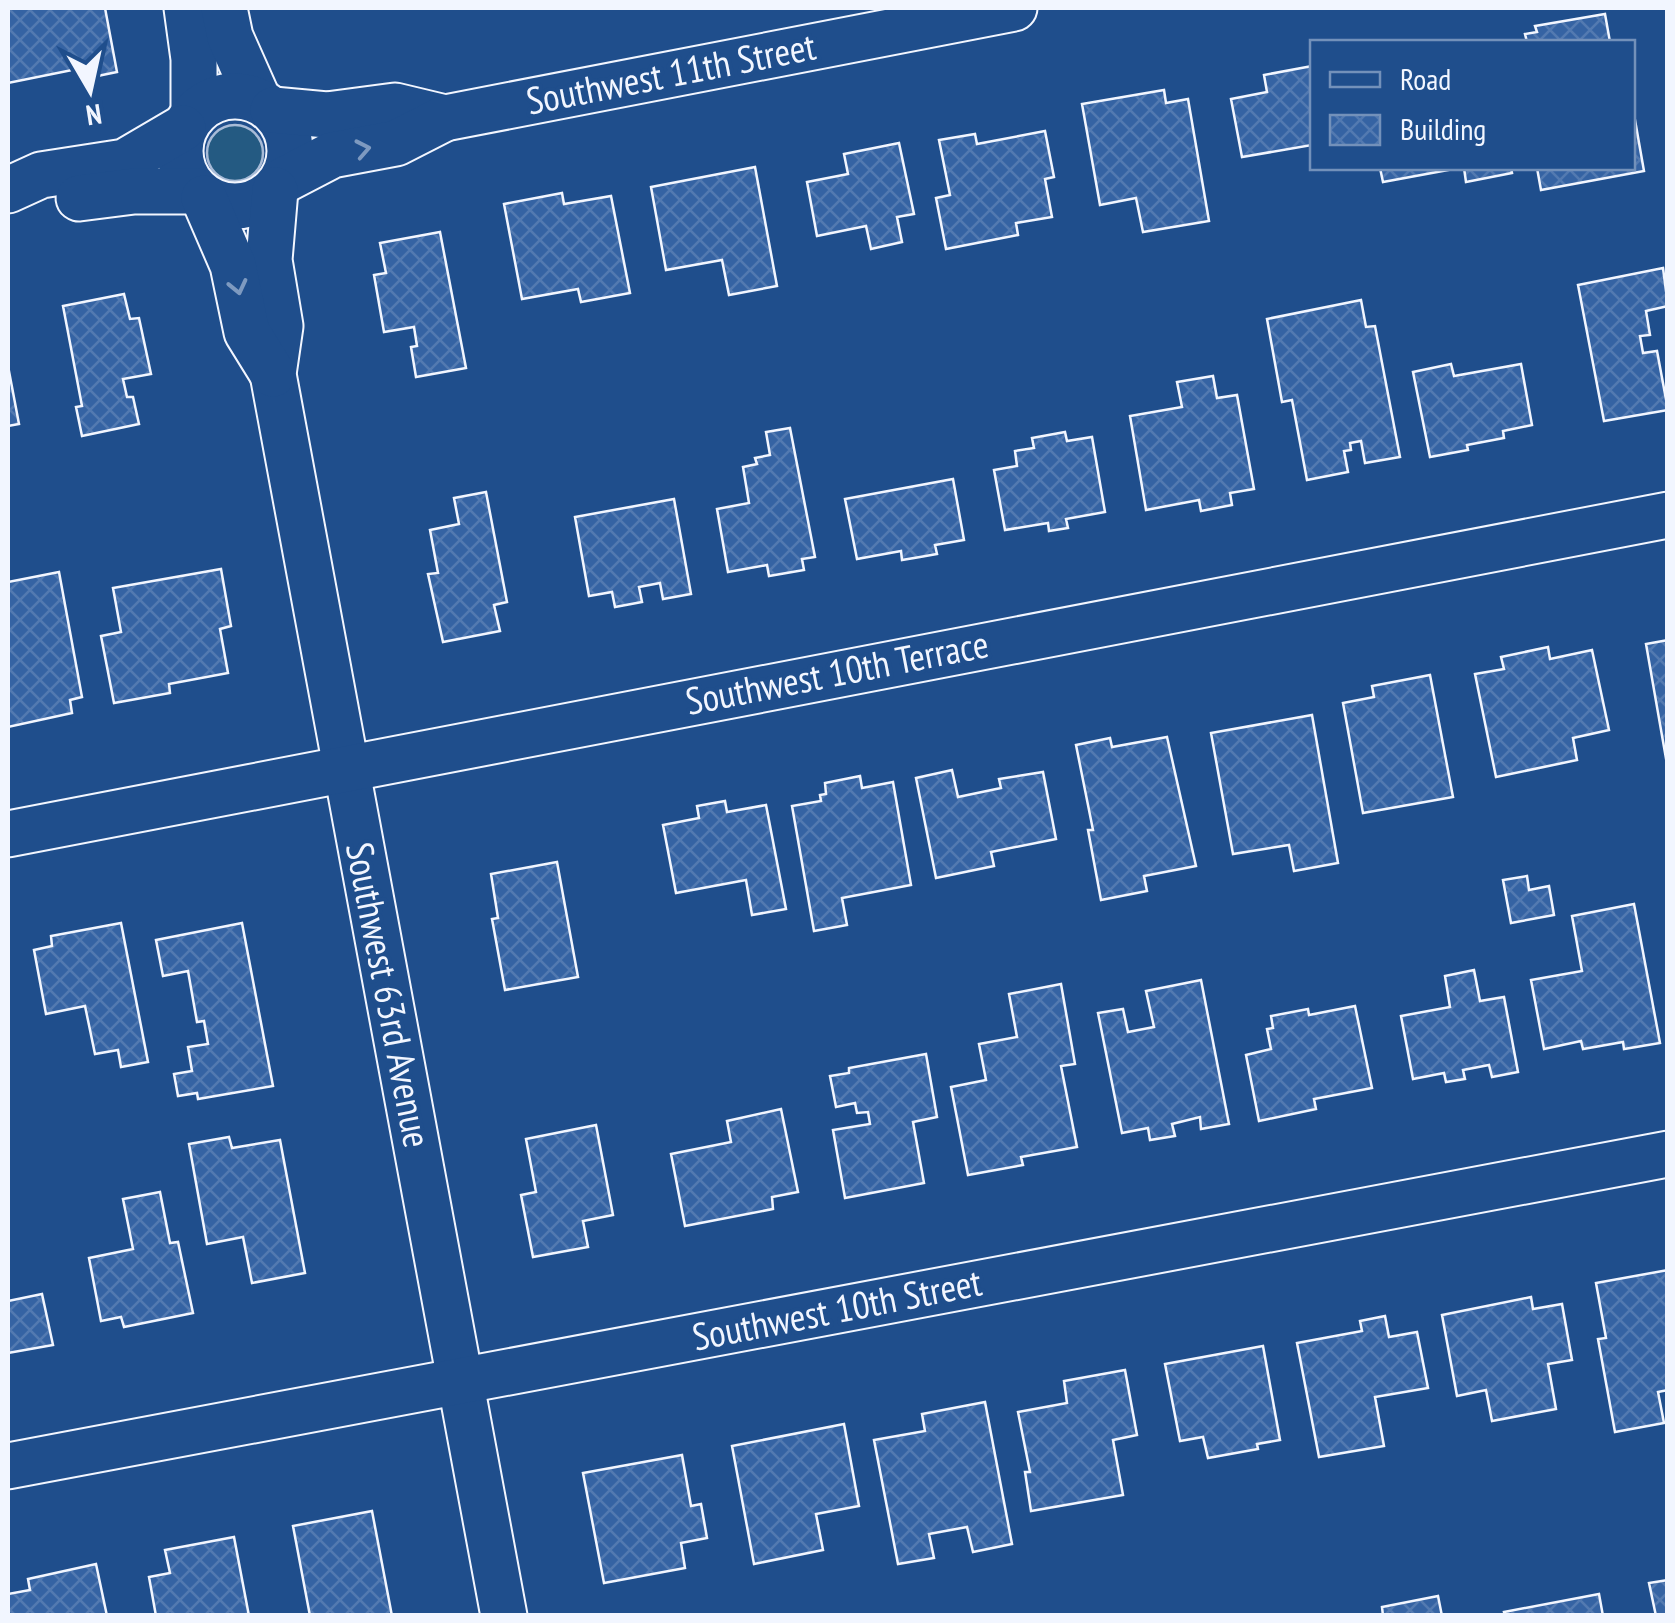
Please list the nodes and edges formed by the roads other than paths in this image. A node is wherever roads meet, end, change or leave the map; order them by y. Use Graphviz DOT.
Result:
graph roads {
  1 [pos="187,8"];
  2 [pos="224,8"];
  3 [pos="1014,8"];
  4 [pos="266,105"];
  5 [pos="445,118"];
  6 [pos="189,120"];
  7 [pos="278,185"];
  8 [pos="8,190"];
  9 [pos="200,195"];
  10 [pos="8,204"];
  11 [pos="273,374"];
  12 [pos="1668,515"];
  13 [pos="346,770"];
  14 [pos="8,834"];
  15 [pos="1668,1154"];
  16 [pos="461,1380"];
  17 [pos="8,1466"];
  18 [pos="504,1616"];
  1 -- 6 [label="street"];
  2 -- 4 [label="street"];
  3 -- 5 [label="street, Southwest 11th Street"];
  4 -- 5 [label="street, Southwest 11th Street"];
  4 -- 6 [label="street"];
  4 -- 7 [label="street"];
  7 -- 5 [label="street, Southwest 11th Street, one-way"];
  6 -- 8 [label="street"];
  6 -- 9 [label="street"];
  7 -- 9 [label="street"];
  7 -- 11 [label="street, Southwest 63rd Avenue"];
  9 -- 10 [label="street"];
  9 -- 11 [label="street, Southwest 63rd Avenue, one-way"];
  11 -- 13 [label="street, Southwest 63rd Avenue"];
  12 -- 13 [label="street, Southwest 10th Terrace"];
  13 -- 14 [label="street, Southwest 10th Terrace"];
  13 -- 16 [label="street, Southwest 63rd Avenue"];
  15 -- 16 [label="street, Southwest 10th Street"];
  16 -- 17 [label="street, Southwest 10th Street"];
  16 -- 18 [label="street, Southwest 63rd Avenue"];
}
